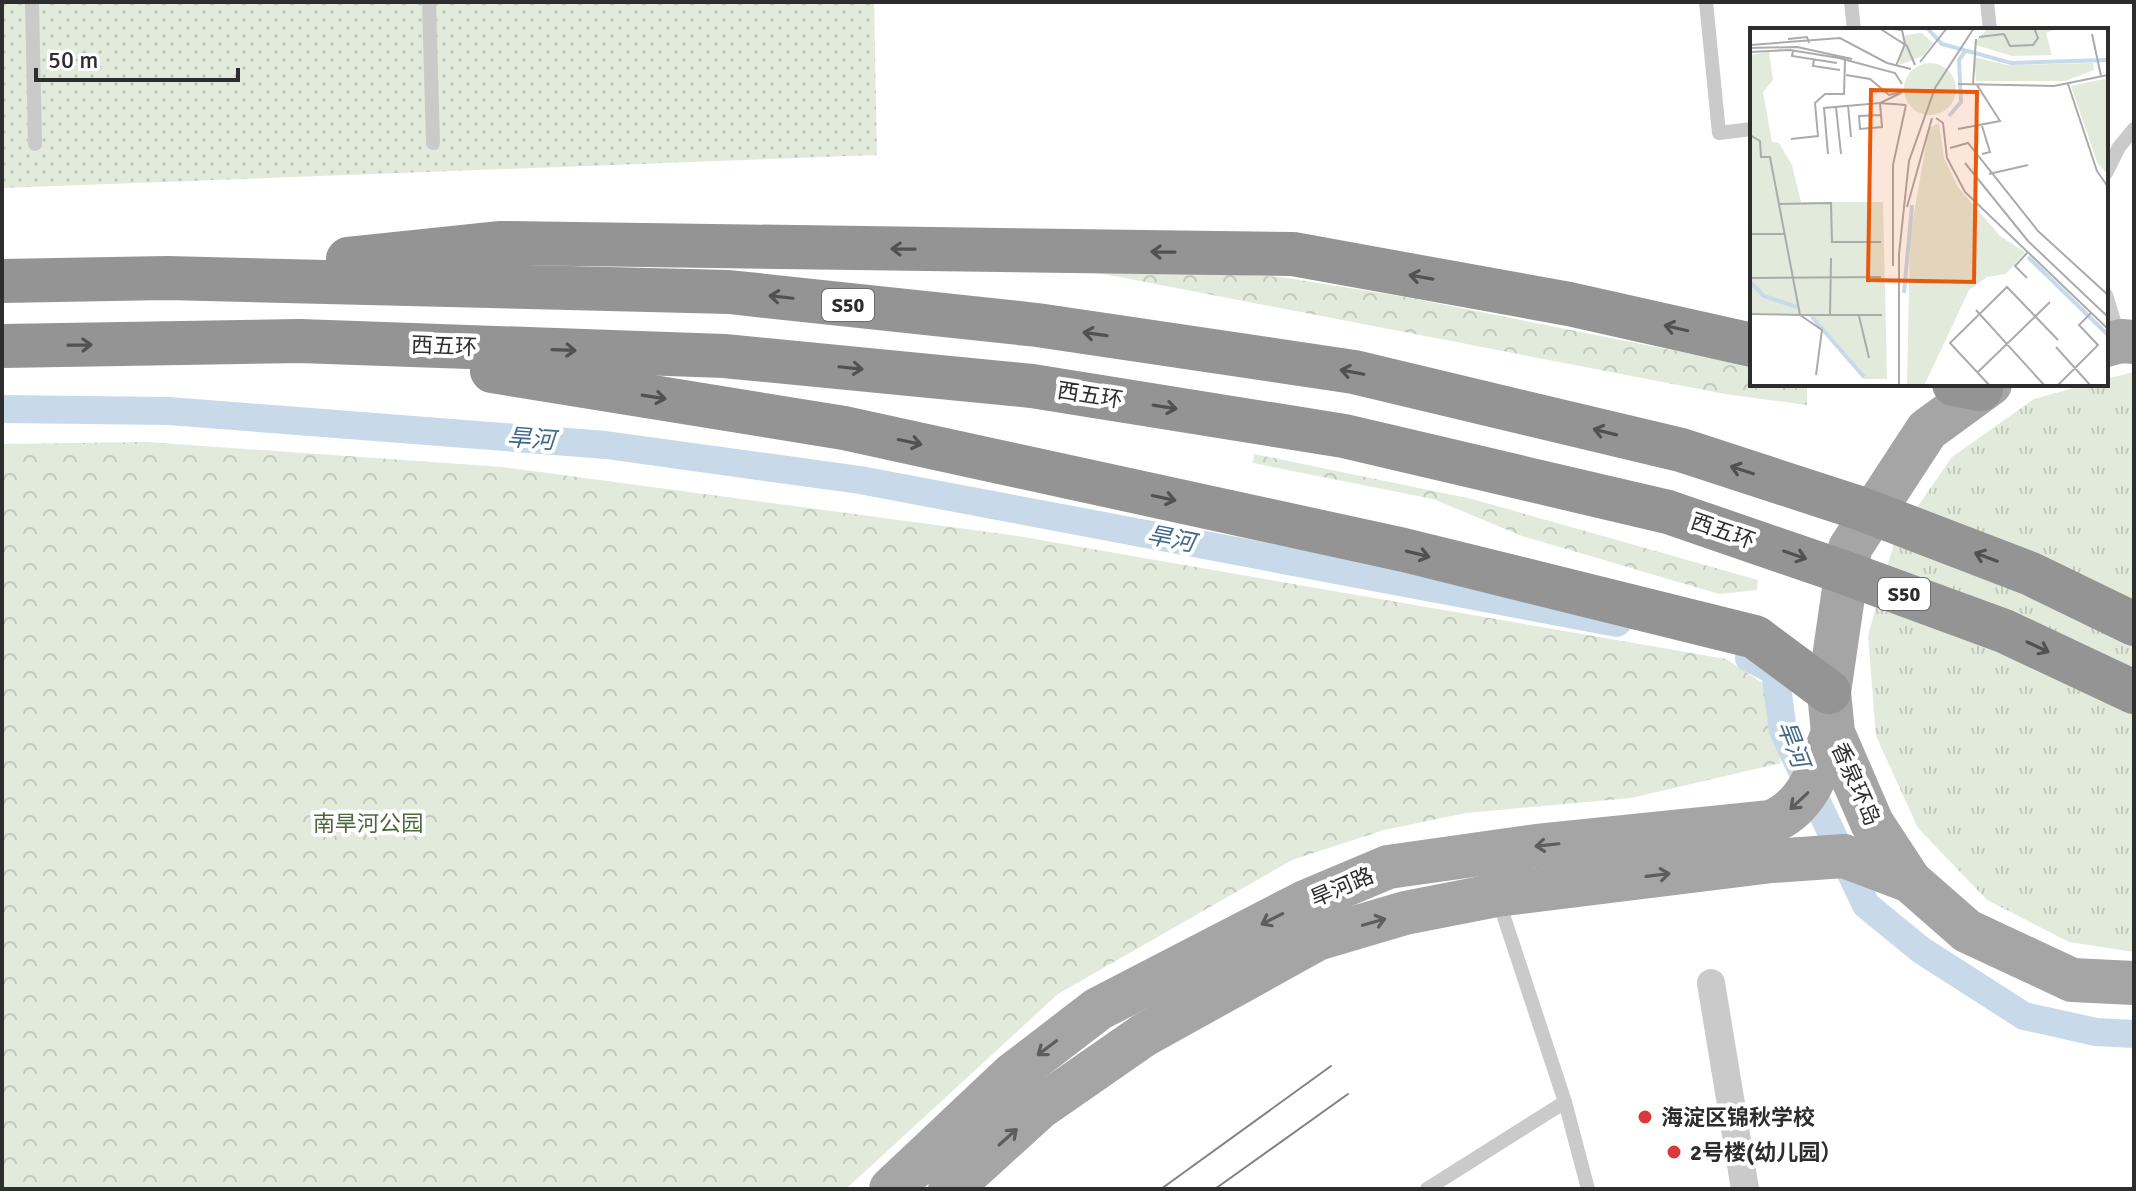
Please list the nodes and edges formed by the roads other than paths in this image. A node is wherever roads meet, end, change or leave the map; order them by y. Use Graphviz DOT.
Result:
graph roads {
  1 [pos="32,2"];
  2 [pos="429,2"];
  3 [pos="1706,2"];
  4 [pos="1851,2"];
  5 [pos="1987,2"];
  6 [pos="1854,28"];
  7 [pos="1990,28"];
  8 [pos="1750,129"];
  9 [pos="2134,129"];
  10 [pos="433,143"];
  11 [pos="35,144"];
  12 [pos="2108,169"];
  13 [pos="167,278"];
  14 [pos="2,281"];
  15 [pos="2108,303"];
  16 [pos="2117,340"];
  17 [pos="300,341"];
  18 [pos="1750,345"];
  19 [pos="2,346"];
  20 [pos="1976,386"];
  21 [pos="2134,624"];
  22 [pos="2134,692"];
  23 [pos="1831,712"];
  24 [pos="1910,881"];
  25 [pos="1497,895"];
  26 [pos="1711,983"];
  27 [pos="2134,983"];
  28 [pos="1565,1102"];
  29 [pos="891,1189"];
  30 [pos="950,1189"];
  31 [pos="1427,1189"];
  32 [pos="1588,1189"];
  33 [pos="1745,1189"];
  1 -- 11 [label="lane"];
  2 -- 10 [label="lane"];
  3 -- 8 [label="lane"];
  4 -- 6 [label="lane"];
  5 -- 7 [label="lane"];
  9 -- 12 [label="lane"];
  13 -- 14 [label="highway, S50"];
  18 -- 13 [label="highway, one-way"];
  21 -- 13 [label="highway, S50, one-way"];
  15 -- 16 [label="lane"];
  19 -- 17 [label="highway, 西五环 / S50, one-way"];
  17 -- 22 [label="highway, 西五环 / S50, one-way"];
  17 -- 23 [label="highway, one-way"];
  20 -- 23 [label="main road"];
  23 -- 24 [label="main road, 香泉环岛"];
  23 -- 29 [label="main road, 旱河路, one-way"];
  25 -- 24 [label="main road, 旱河路, one-way"];
  24 -- 27 [label="main road, 香泉环岛"];
  25 -- 28 [label="lane"];
  30 -- 25 [label="main road, 旱河路, one-way"];
  26 -- 33 [label="street"];
  28 -- 31 [label="lane"];
  28 -- 32 [label="lane"];
}
